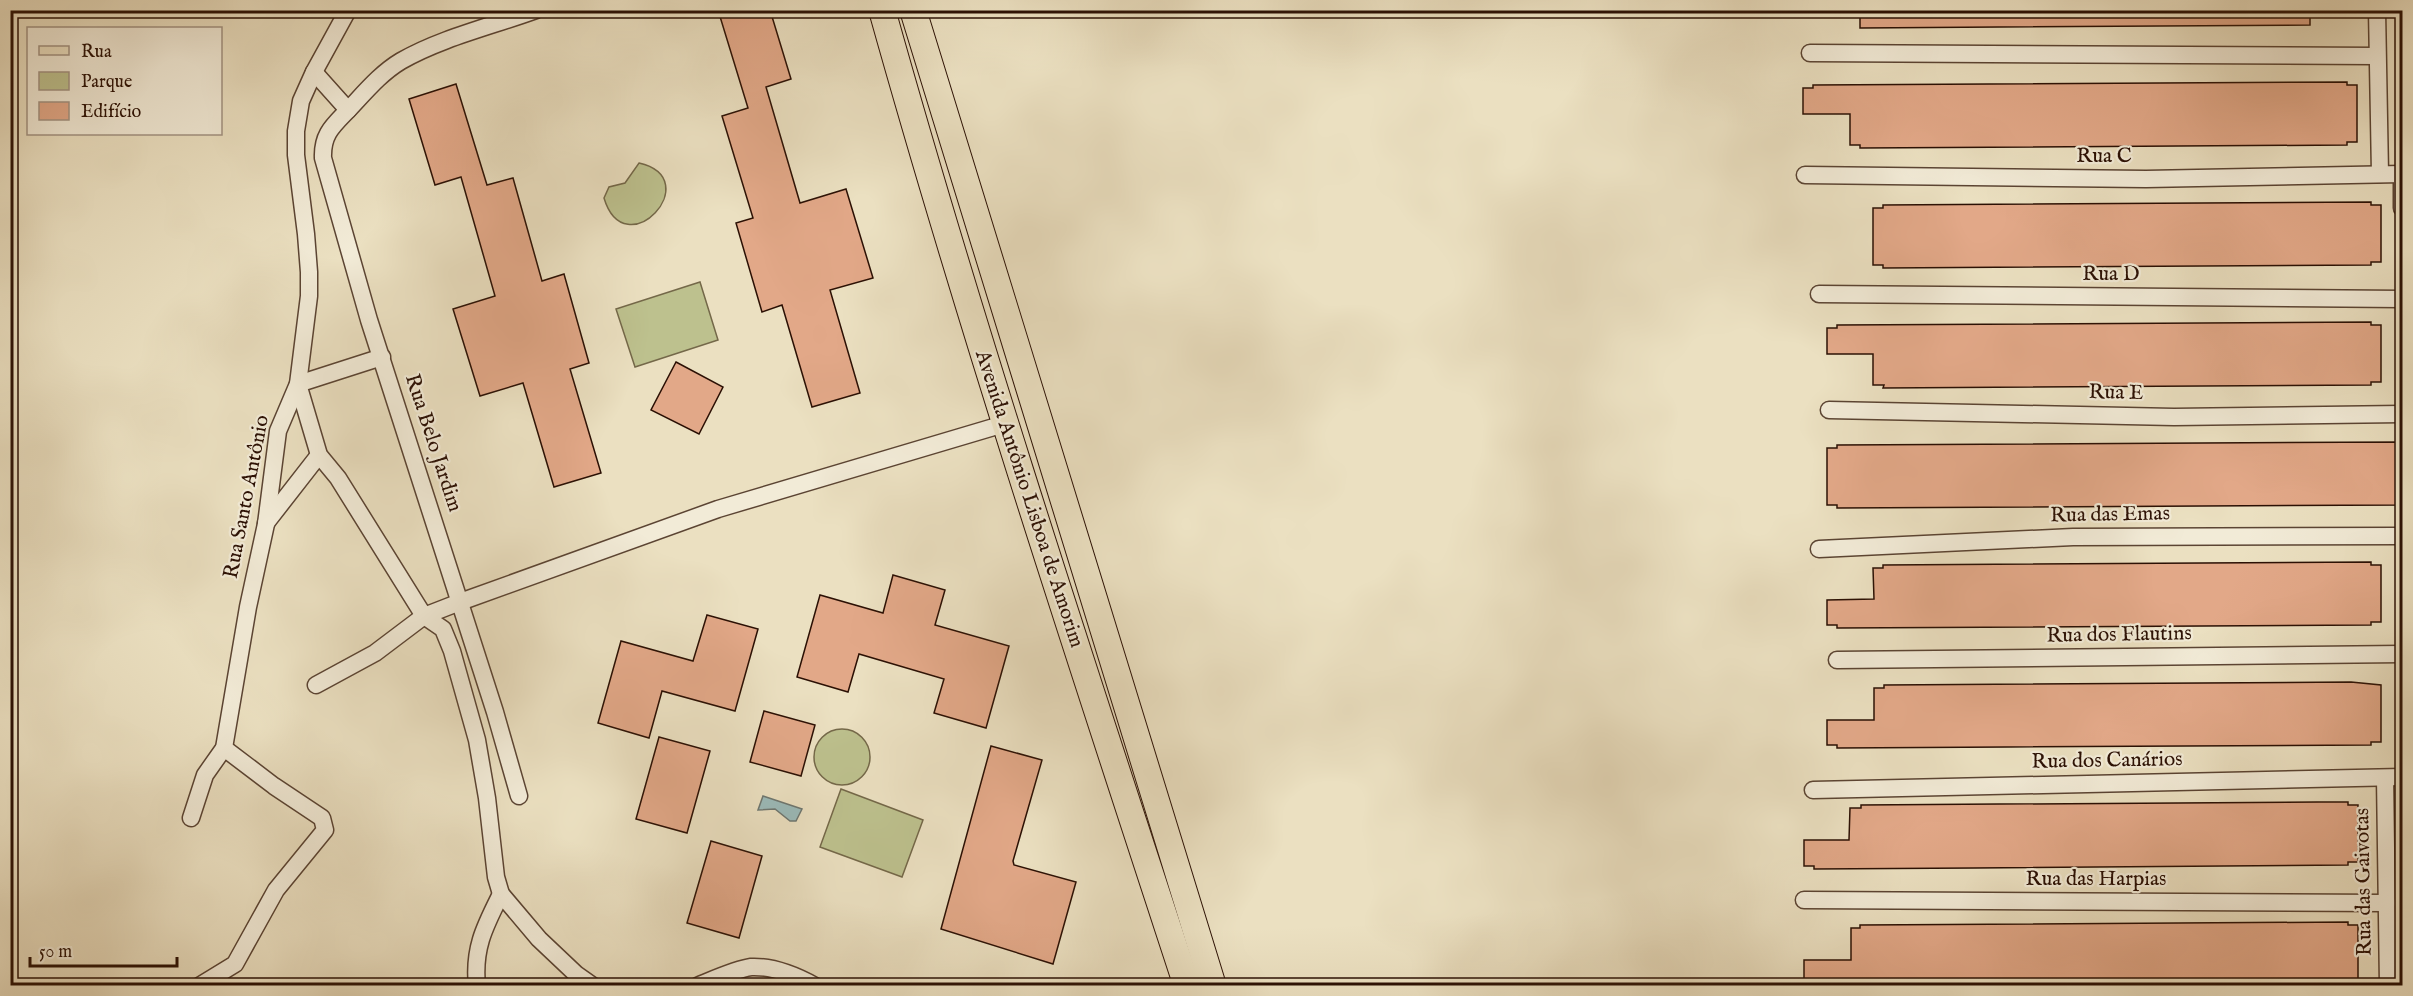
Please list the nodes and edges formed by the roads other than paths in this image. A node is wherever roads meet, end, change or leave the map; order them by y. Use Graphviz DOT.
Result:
graph roads {
  1 [pos="348,10"];
  2 [pos="536,10"];
  3 [pos="882,10"];
  4 [pos="914,10"];
  5 [pos="2378,10"];
  6 [pos="1810,53"];
  7 [pos="2377,56"];
  8 [pos="314,72"];
  9 [pos="348,110"];
  10 [pos="2380,174"];
  11 [pos="2402,174"];
  12 [pos="1805,175"];
  13 [pos="2403,208"];
  14 [pos="1819,294"];
  15 [pos="2403,299"];
  16 [pos="382,357"];
  17 [pos="298,384"];
  18 [pos="1829,410"];
  19 [pos="2403,414"];
  20 [pos="1004,424"];
  21 [pos="319,455"];
  22 [pos="266,524"];
  23 [pos="2403,536"];
  24 [pos="1819,549"];
  25 [pos="460,602"];
  26 [pos="424,616"];
  27 [pos="2403,654"];
  28 [pos="1837,660"];
  29 [pos="316,685"];
  30 [pos="224,748"];
  31 [pos="2385,777"];
  32 [pos="2403,777"];
  33 [pos="1813,790"];
  34 [pos="519,796"];
  35 [pos="191,818"];
  36 [pos="501,894"];
  37 [pos="1804,900"];
  38 [pos="2386,903"];
  39 [pos="199,986"];
  40 [pos="477,986"];
  41 [pos="593,986"];
  42 [pos="697,986"];
  43 [pos="815,986"];
  44 [pos="1187,986"];
  45 [pos="1213,986"];
  46 [pos="2388,986"];
  1 -- 8 [label="street, Rua Santo Antônio"];
  2 -- 9 [label="street, Rua Belo Jardim"];
  3 -- 20 [label="main road, Avenida Antônio Lisboa de Amorim"];
  4 -- 45 [label="main road, Avenida Antônio Lisboa de Amorim"];
  5 -- 7 [label="street"];
  6 -- 7 [label="street"];
  7 -- 10 [label="street"];
  8 -- 9 [label="street"];
  8 -- 17 [label="street, Rua Santo Antônio"];
  9 -- 16 [label="street, Rua Belo Jardim"];
  10 -- 11 [label="street, Rua C"];
  10 -- 12 [label="street, Rua C"];
  11 -- 13 [label="street"];
  14 -- 15 [label="street, Rua D"];
  16 -- 17 [label="street"];
  16 -- 25 [label="street, Rua Belo Jardim"];
  17 -- 21 [label="street"];
  17 -- 22 [label="street, Rua Santo Antônio"];
  18 -- 19 [label="street, Rua E"];
  20 -- 25 [label="street"];
  20 -- 44 [label="main road, Avenida Antônio Lisboa de Amorim"];
  21 -- 22 [label="street"];
  21 -- 26 [label="street"];
  22 -- 30 [label="street, Rua Santo Antônio"];
  23 -- 24 [label="street, Rua das Emas"];
  25 -- 26 [label="street"];
  25 -- 34 [label="street, Rua Belo Jardim"];
  26 -- 29 [label="street"];
  26 -- 36 [label="street"];
  27 -- 28 [label="street, Rua dos Flautins"];
  30 -- 35 [label="street, Rua Santo Antônio"];
  30 -- 39 [label="street"];
  31 -- 32 [label="street, Rua dos Canários"];
  31 -- 33 [label="street, Rua dos Canários"];
  31 -- 38 [label="street, Rua das Gaivotas"];
  36 -- 40 [label="street"];
  36 -- 41 [label="street"];
  37 -- 38 [label="street, Rua das Harpias"];
  38 -- 46 [label="street, Rua das Gaivotas"];
  42 -- 43 [label="street"];
}
